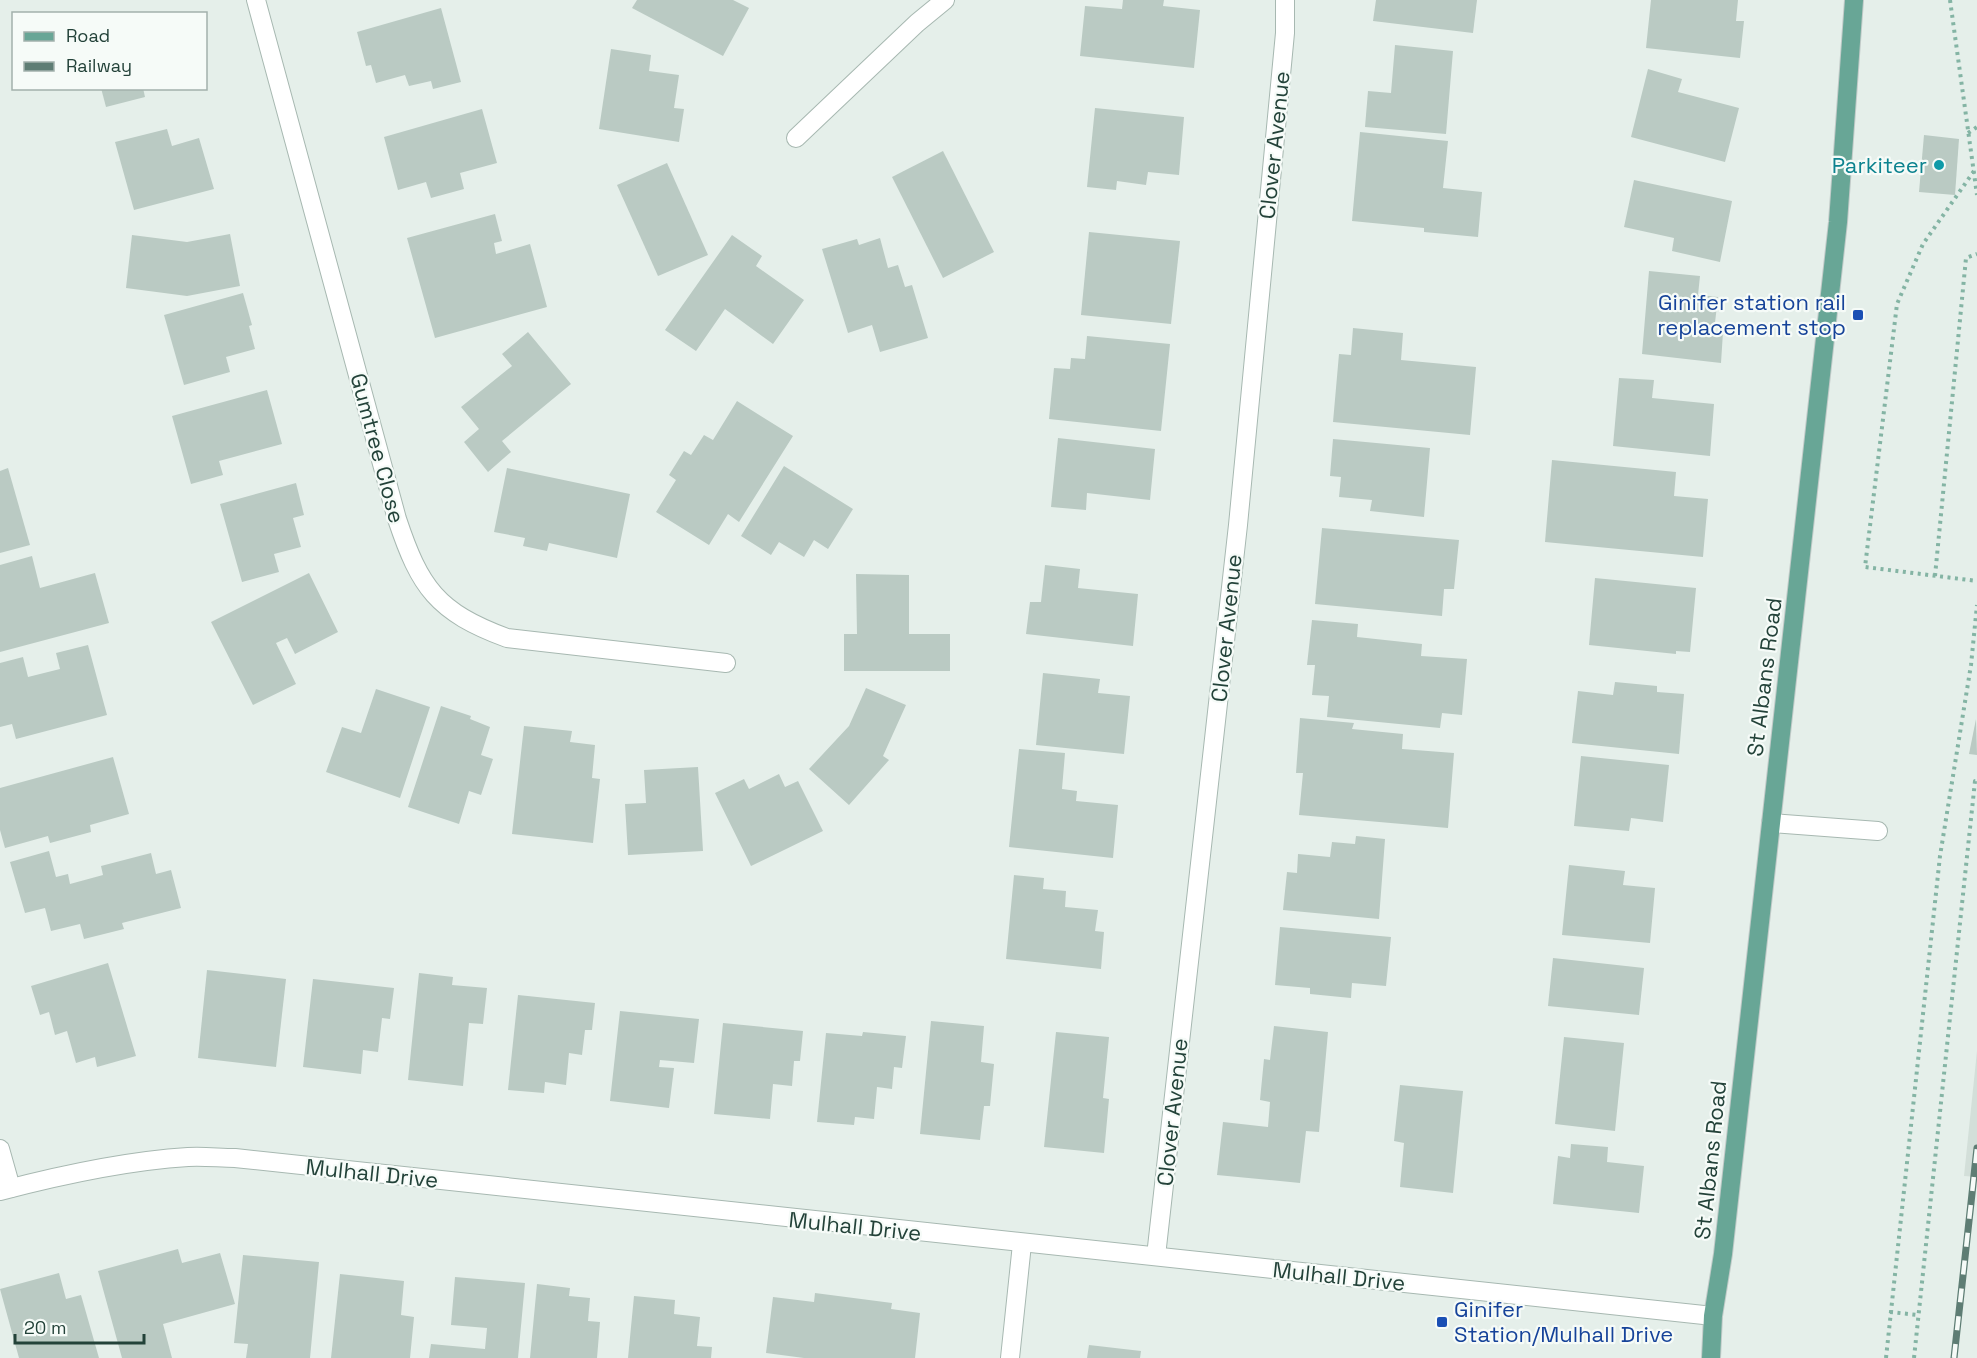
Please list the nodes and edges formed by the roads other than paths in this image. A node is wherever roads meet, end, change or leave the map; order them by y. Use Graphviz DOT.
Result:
graph roads {
  1 [pos="256,0"];
  2 [pos="945,0"];
  3 [pos="1285,0"];
  4 [pos="1854,0"];
  5 [pos="796,138"];
  6 [pos="726,663"];
  7 [pos="1771,823"];
  8 [pos="1878,831"];
  9 [pos="0,1149"];
  10 [pos="5,1190"];
  11 [pos="1022,1244"];
  12 [pos="1156,1256"];
  13 [pos="1713,1316"];
  14 [pos="1010,1358"];
  15 [pos="1711,1358"];
  1 -- 6 [label="street, Gumtree Close"];
  2 -- 5 [label="street"];
  3 -- 12 [label="street, Clover Avenue"];
  4 -- 7 [label="main road, St Albans Road"];
  7 -- 8 [label="street"];
  7 -- 13 [label="main road, St Albans Road"];
  9 -- 10 [label="street"];
  10 -- 11 [label="street, Mulhall Drive"];
  11 -- 12 [label="street, Mulhall Drive"];
  11 -- 14 [label="street"];
  12 -- 13 [label="street, Mulhall Drive"];
  13 -- 15 [label="main road, St Albans Road"];
}
